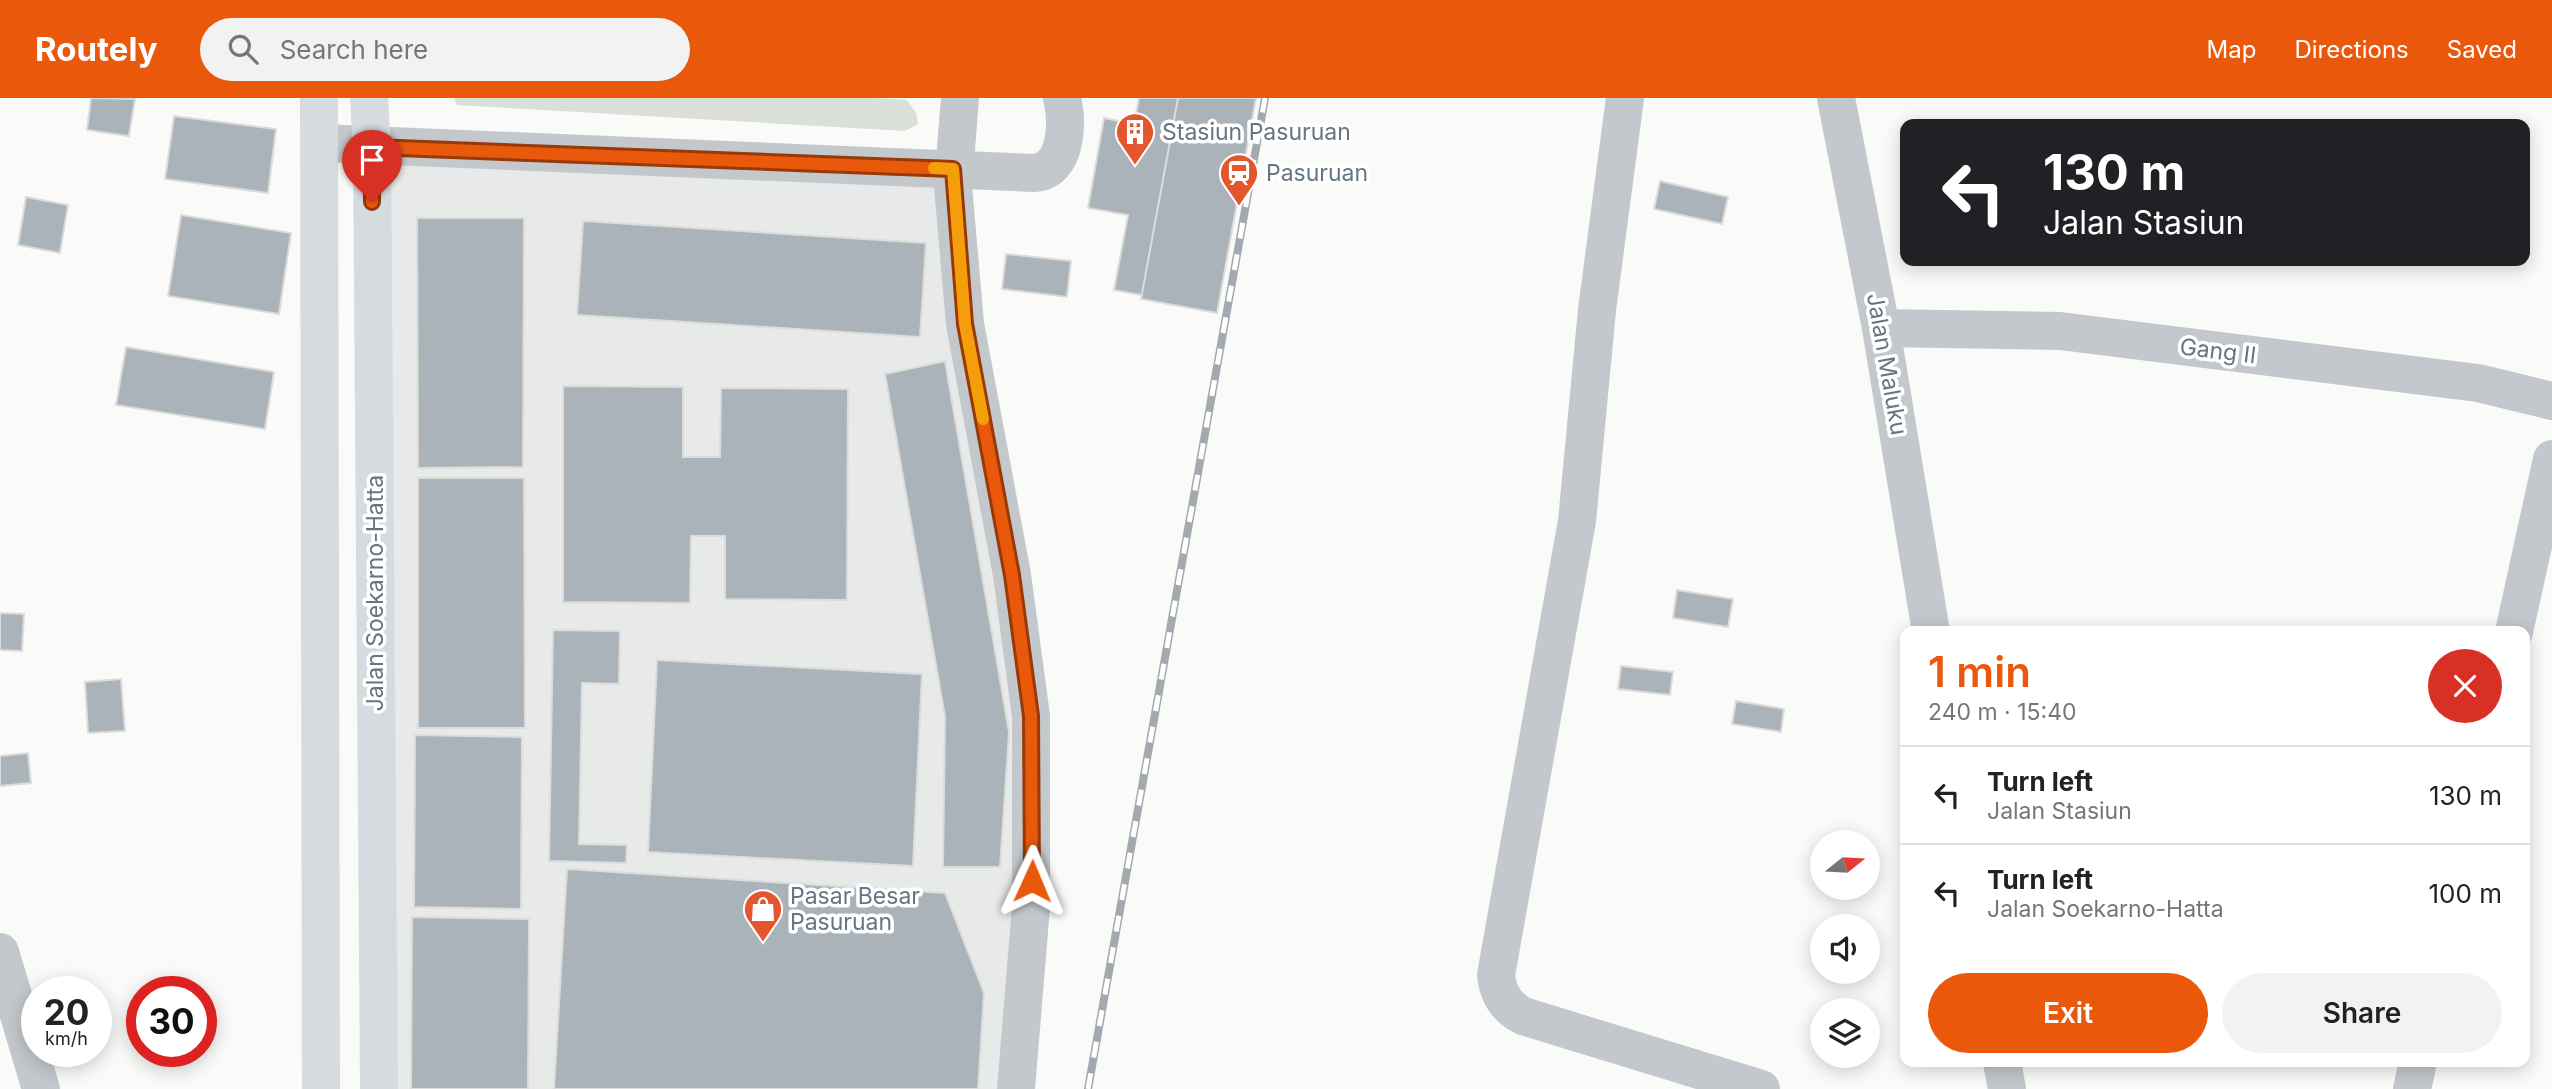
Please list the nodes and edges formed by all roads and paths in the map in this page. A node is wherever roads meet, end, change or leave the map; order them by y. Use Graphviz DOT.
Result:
graph roads {
  1 [pos="319,98"];
  2 [pos="369,98"];
  3 [pos="960,98"];
  4 [pos="1062,98"];
  5 [pos="1625,98"];
  6 [pos="1836,98"];
  7 [pos="321,143"];
  8 [pos="372,147"];
  9 [pos="953,169"];
  10 [pos="1881,328"];
  11 [pos="2552,401"];
  12 [pos="2552,459"];
  13 [pos="1930,626"];
  14 [pos="2515,626"];
  15 [pos="0,953"];
  16 [pos="2003,1067"];
  17 [pos="2417,1067"];
  18 [pos="41,1089"];
  19 [pos="321,1089"];
  20 [pos="379,1089"];
  21 [pos="1016,1089"];
  22 [pos="1761,1089"];
  23 [pos="2007,1089"];
  24 [pos="2412,1089"];
  1 -- 7 [label="highway"];
  2 -- 8 [label="highway, Jalan Soekarno-Hatta"];
  3 -- 9 [label="street"];
  4 -- 9 [label="street"];
  5 -- 22 [label="street"];
  6 -- 10 [label="street, Jalan Maluku"];
  7 -- 8 [label="street"];
  7 -- 19 [label="highway"];
  8 -- 9 [label="street"];
  8 -- 20 [label="highway, Jalan Soekarno-Hatta"];
  9 -- 21 [label="street"];
  10 -- 11 [label="street, Gang II"];
  10 -- 13 [label="street, Jalan Maluku"];
  12 -- 14 [label="street"];
  15 -- 18 [label="street"];
  16 -- 23 [label="street"];
  17 -- 24 [label="street"];
}
